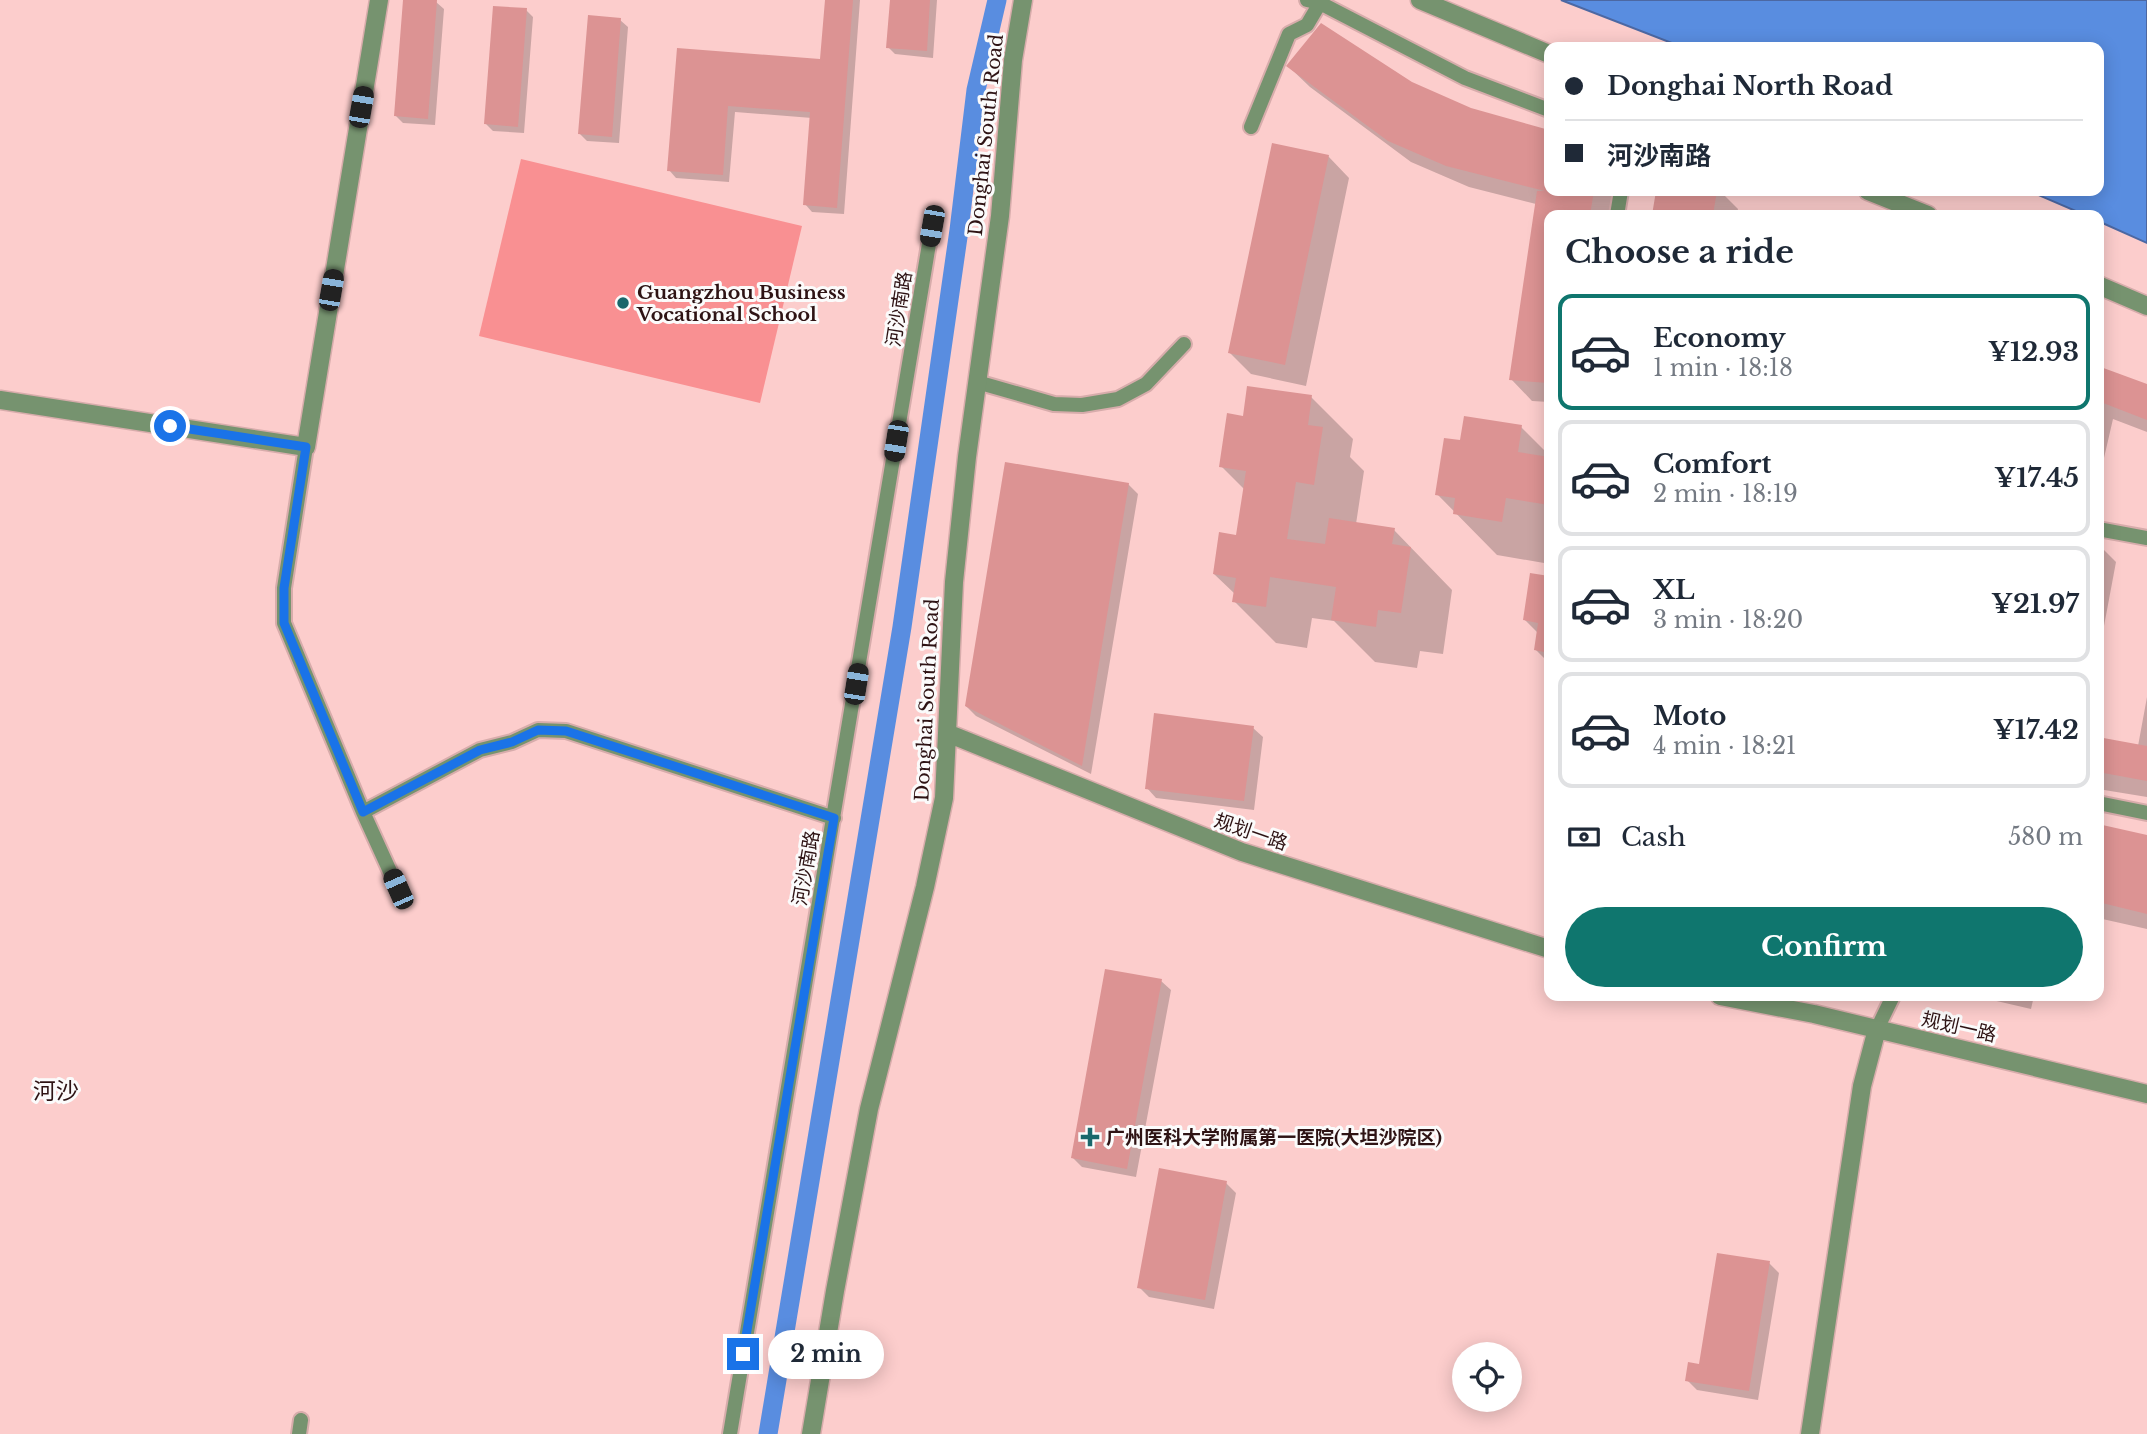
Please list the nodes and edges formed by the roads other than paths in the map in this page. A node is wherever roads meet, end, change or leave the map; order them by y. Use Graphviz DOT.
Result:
graph roads {
  1 [pos="379,0"];
  2 [pos="1023,0"];
  3 [pos="1420,0"];
  4 [pos="1313,1"];
  5 [pos="1544,52"];
  6 [pos="1544,108"];
  7 [pos="1251,127"];
  8 [pos="1880,196"];
  9 [pos="1916,210"];
  10 [pos="932,226"];
  11 [pos="2104,288"];
  12 [pos="2147,306"];
  13 [pos="1184,344"];
  14 [pos="977,382"];
  15 [pos="0,400"];
  16 [pos="306,447"];
  17 [pos="2104,530"];
  18 [pos="2147,538"];
  19 [pos="947,733"];
  20 [pos="2104,804"];
  21 [pos="363,812"];
  22 [pos="2147,813"];
  23 [pos="834,818"];
  24 [pos="398,889"];
  25 [pos="1544,946"];
  26 [pos="1744,1001"];
  27 [pos="1891,1001"];
  28 [pos="1877,1029"];
  29 [pos="2147,1094"];
  30 [pos="730,1434"];
  31 [pos="811,1434"];
  32 [pos="1810,1434"];
  1 -- 16 [label="street"];
  2 -- 14 [label="street, Donghai South Road"];
  3 -- 5 [label="street"];
  4 -- 6 [label="street"];
  4 -- 7 [label="street"];
  8 -- 9 [label="street"];
  10 -- 23 [label="street, 河沙南路"];
  11 -- 12 [label="street"];
  13 -- 14 [label="street"];
  14 -- 19 [label="street, Donghai South Road"];
  15 -- 16 [label="street"];
  16 -- 21 [label="street"];
  17 -- 18 [label="street"];
  19 -- 25 [label="street, 规划一路"];
  19 -- 31 [label="street, Donghai South Road"];
  20 -- 22 [label="street"];
  21 -- 23 [label="street"];
  21 -- 24 [label="street"];
  23 -- 30 [label="street, 河沙南路"];
  26 -- 28 [label="street, 规划一路"];
  27 -- 28 [label="street"];
  28 -- 29 [label="street, 规划一路"];
  28 -- 32 [label="street"];
}
